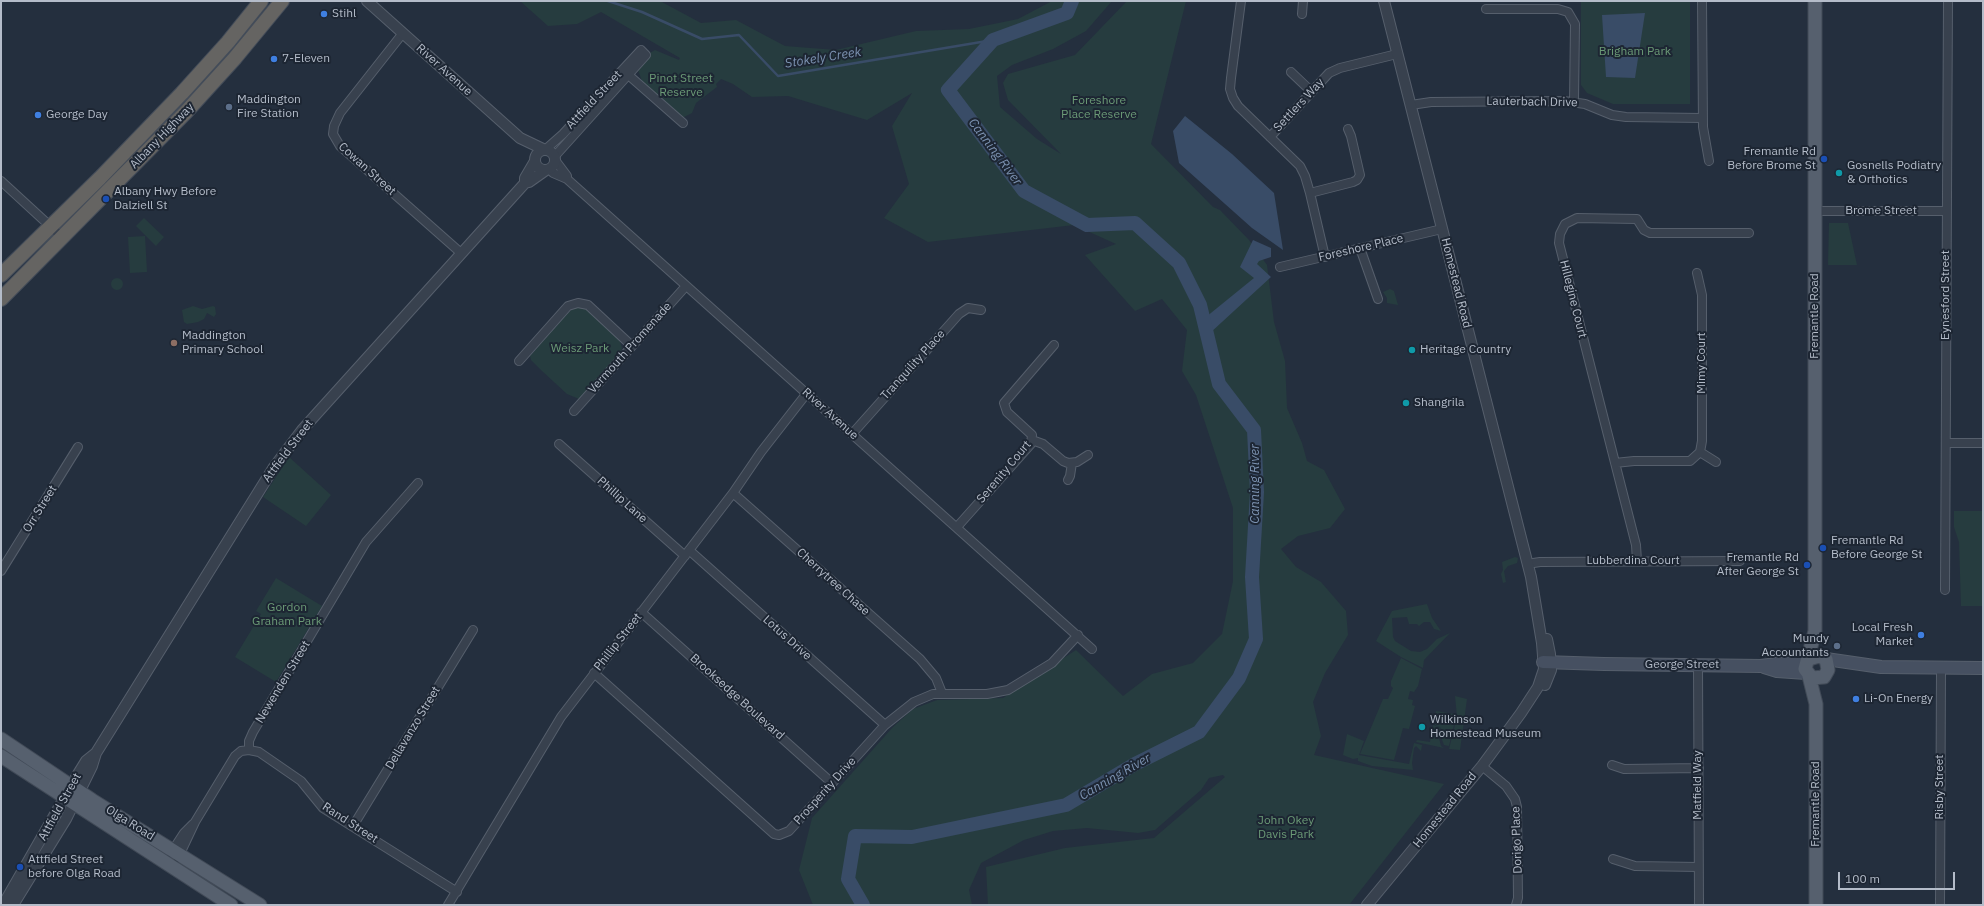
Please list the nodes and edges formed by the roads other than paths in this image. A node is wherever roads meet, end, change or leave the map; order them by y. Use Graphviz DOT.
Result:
graph roads {
  1 [pos="261,1"];
  2 [pos="282,1"];
  3 [pos="367,1"];
  4 [pos="1241,1"];
  5 [pos="1303,1"];
  6 [pos="1384,1"];
  7 [pos="1702,1"];
  8 [pos="1815,1"];
  9 [pos="1948,1"];
  10 [pos="1486,9"];
  11 [pos="1302,14"];
  12 [pos="403,33"];
  13 [pos="644,52"];
  14 [pos="1397,54"];
  15 [pos="625,72"];
  16 [pos="1291,72"];
  17 [pos="187,87"];
  18 [pos="1311,91"];
  19 [pos="199,97"];
  20 [pos="1574,102"];
  21 [pos="1411,106"];
  22 [pos="1702,118"];
  23 [pos="682,123"];
  24 [pos="1348,129"];
  25 [pos="1270,136"];
  26 [pos="520,138"];
  27 [pos="544,149"];
  28 [pos="555,158"];
  29 [pos="535,160"];
  30 [pos="1709,161"];
  31 [pos="547,169"];
  32 [pos="567,179"];
  33 [pos="1,181"];
  34 [pos="525,183"];
  35 [pos="1310,193"];
  36 [pos="1815,211"];
  37 [pos="1946,211"];
  38 [pos="50,226"];
  39 [pos="1442,229"];
  40 [pos="1749,233"];
  41 [pos="62,237"];
  42 [pos="1360,248"];
  43 [pos="461,253"];
  44 [pos="1325,257"];
  45 [pos="1280,266"];
  46 [pos="1696,273"];
  47 [pos="1,275"];
  48 [pos="686,286"];
  49 [pos="1,298"];
  50 [pos="1378,299"];
  51 [pos="980,310"];
  52 [pos="1054,345"];
  53 [pos="632,346"];
  54 [pos="519,361"];
  55 [pos="807,393"];
  56 [pos="574,411"];
  57 [pos="852,434"];
  58 [pos="1032,440"];
  59 [pos="1947,443"];
  60 [pos="1983,443"];
  61 [pos="559,444"];
  62 [pos="78,447"];
  63 [pos="1700,452"];
  64 [pos="1088,455"];
  65 [pos="1716,462"];
  66 [pos="1072,463"];
  67 [pos="1615,463"];
  68 [pos="1068,480"];
  69 [pos="418,483"];
  70 [pos="733,493"];
  71 [pos="957,527"];
  72 [pos="687,553"];
  73 [pos="1637,561"];
  74 [pos="1740,561"];
  75 [pos="1527,564"];
  76 [pos="1,572"];
  77 [pos="1945,590"];
  78 [pos="641,612"];
  79 [pos="473,630"];
  80 [pos="1815,631"];
  81 [pos="1078,635"];
  82 [pos="1092,649"];
  83 [pos="1808,659"];
  84 [pos="1698,665"];
  85 [pos="1547,666"];
  86 [pos="1761,666"];
  87 [pos="1825,666"];
  88 [pos="1881,667"];
  89 [pos="1983,668"];
  90 [pos="1941,669"];
  91 [pos="930,671"];
  92 [pos="594,673"];
  93 [pos="1808,675"];
  94 [pos="942,693"];
  95 [pos="933,694"];
  96 [pos="1816,704"];
  97 [pos="884,725"];
  98 [pos="1,739"];
  99 [pos="249,750"];
  100 [pos="1,756"];
  101 [pos="1482,766"];
  102 [pos="1612,766"];
  103 [pos="1699,768"];
  104 [pos="832,783"];
  105 [pos="75,789"];
  106 [pos="69,801"];
  107 [pos="353,826"];
  108 [pos="176,853"];
  109 [pos="1613,859"];
  110 [pos="169,864"];
  111 [pos="1698,867"];
  112 [pos="457,892"];
  113 [pos="3,905"];
  114 [pos="13,905"];
  115 [pos="231,905"];
  116 [pos="260,905"];
  117 [pos="448,905"];
  118 [pos="1367,905"];
  119 [pos="1516,905"];
  120 [pos="1699,905"];
  121 [pos="1816,905"];
  122 [pos="1940,905"];
  1 -- 17 [label="highway, Albany Highway"];
  2 -- 19 [label="highway, Albany Highway"];
  3 -- 12 [label="street, River Avenue"];
  4 -- 25 [label="street"];
  5 -- 11 [label="street"];
  6 -- 14 [label="street, Homestead Road"];
  7 -- 22 [label="street"];
  8 -- 36 [label="main road, Fremantle Road"];
  9 -- 37 [label="street, Eynesford Street"];
  10 -- 20 [label="street"];
  12 -- 26 [label="street, River Avenue"];
  12 -- 43 [label="street, Cowan Street"];
  13 -- 15 [label="street, Attfield Street"];
  14 -- 18 [label="street, Settlers Way"];
  14 -- 21 [label="street, Homestead Road"];
  15 -- 23 [label="street"];
  15 -- 27 [label="street, Attfield Street"];
  15 -- 28 [label="street, Attfield Street"];
  16 -- 18 [label="street"];
  17 -- 19 [label="highway"];
  17 -- 38 [label="highway, Albany Highway"];
  18 -- 25 [label="street, Settlers Way"];
  19 -- 41 [label="highway, Albany Highway"];
  20 -- 21 [label="street, Lauterbach Drive"];
  20 -- 22 [label="street, Lauterbach Drive"];
  21 -- 39 [label="street, Homestead Road"];
  22 -- 30 [label="street"];
  24 -- 35 [label="street"];
  25 -- 35 [label="street"];
  26 -- 27 [label="street, River Avenue"];
  26 -- 29 [label="street, River Avenue"];
  27 -- 28 [label="street"];
  27 -- 29 [label="street"];
  28 -- 31 [label="street"];
  28 -- 32 [label="street, River Avenue"];
  29 -- 31 [label="street"];
  29 -- 34 [label="street, Attfield Street"];
  31 -- 32 [label="street, River Avenue"];
  31 -- 34 [label="street, Attfield Street"];
  32 -- 48 [label="street, River Avenue"];
  33 -- 38 [label="street"];
  34 -- 43 [label="street, Attfield Street"];
  35 -- 44 [label="street"];
  36 -- 37 [label="street, Brome Street"];
  36 -- 80 [label="main road, Fremantle Road"];
  37 -- 59 [label="street, Eynesford Street"];
  38 -- 41 [label="street"];
  38 -- 47 [label="highway, Albany Highway"];
  39 -- 42 [label="street, Foreshore Place"];
  39 -- 75 [label="street, Homestead Road"];
  40 -- 67 [label="street, Hillegine Court"];
  41 -- 49 [label="highway, Albany Highway"];
  42 -- 44 [label="street, Foreshore Place"];
  42 -- 50 [label="street"];
  43 -- 105 [label="street, Attfield Street"];
  44 -- 45 [label="street, Foreshore Place"];
  46 -- 63 [label="street, Mimy Court"];
  48 -- 53 [label="street, Vermouth Promenade"];
  48 -- 55 [label="street, River Avenue"];
  51 -- 57 [label="street, Tranquility Place"];
  52 -- 58 [label="street, Serenity Court"];
  53 -- 54 [label="street"];
  53 -- 56 [label="street, Vermouth Promenade"];
  55 -- 57 [label="street, River Avenue"];
  55 -- 70 [label="street, Phillip Street"];
  57 -- 71 [label="street, River Avenue"];
  58 -- 66 [label="street"];
  58 -- 71 [label="street, Serenity Court"];
  59 -- 60 [label="street"];
  59 -- 77 [label="street, Eynesford Street"];
  61 -- 72 [label="street, Phillip Lane"];
  62 -- 76 [label="street, Orr Street"];
  63 -- 65 [label="street"];
  63 -- 67 [label="street"];
  64 -- 66 [label="street"];
  66 -- 68 [label="street"];
  67 -- 73 [label="street, Hillegine Court"];
  69 -- 99 [label="street, Newenden Street"];
  70 -- 72 [label="street, Phillip Street"];
  70 -- 91 [label="street, Cherrytree Chase"];
  71 -- 81 [label="street, River Avenue"];
  72 -- 78 [label="street, Phillip Street"];
  72 -- 97 [label="street, Lotus Drive"];
  73 -- 74 [label="street, Lubberdina Court"];
  73 -- 75 [label="street, Lubberdina Court"];
  75 -- 85 [label="street, Homestead Road"];
  78 -- 92 [label="street, Phillip Street"];
  78 -- 104 [label="street, Brooksedge Boulevard"];
  79 -- 107 [label="street, Dellavanzo Street"];
  80 -- 83 [label="main road, Fremantle Road"];
  80 -- 87 [label="main road, Fremantle Road"];
  81 -- 82 [label="street, River Avenue"];
  81 -- 94 [label="street, Prosperity Drive"];
  83 -- 86 [label="main road, George Street"];
  83 -- 87 [label="main road"];
  83 -- 93 [label="main road"];
  84 -- 85 [label="main road, George Street"];
  84 -- 86 [label="main road, George Street"];
  84 -- 103 [label="street, Matfield Way"];
  85 -- 101 [label="street, Homestead Road"];
  86 -- 93 [label="main road, George Street"];
  87 -- 88 [label="main road"];
  87 -- 88 [label="main road"];
  87 -- 93 [label="main road"];
  87 -- 96 [label="main road, Fremantle Road"];
  88 -- 90 [label="main road"];
  89 -- 90 [label="main road"];
  90 -- 122 [label="street, Risby Street"];
  91 -- 94 [label="street, Cherrytree Chase"];
  91 -- 95 [label="street"];
  92 -- 104 [label="street, Prosperity Drive"];
  92 -- 112 [label="street, Phillip Street"];
  93 -- 96 [label="main road, Fremantle Road"];
  94 -- 95 [label="street, Prosperity Drive"];
  95 -- 97 [label="street, Prosperity Drive"];
  96 -- 121 [label="main road, Fremantle Road"];
  97 -- 104 [label="street, Prosperity Drive"];
  98 -- 105 [label="main road, Olga Road"];
  99 -- 107 [label="street, Rand Street"];
  99 -- 108 [label="street"];
  100 -- 106 [label="main road, Olga Road"];
  101 -- 118 [label="street, Homestead Road"];
  101 -- 119 [label="street, Dorigo Place"];
  102 -- 103 [label="street"];
  103 -- 111 [label="street, Matfield Way"];
  105 -- 106 [label="street, Attfield Street"];
  105 -- 108 [label="main road, Olga Road"];
  106 -- 110 [label="main road, Olga Road"];
  106 -- 113 [label="street, Attfield Street"];
  106 -- 114 [label="street, Attfield Street"];
  107 -- 112 [label="street, Rand Street"];
  108 -- 110 [label="street"];
  108 -- 116 [label="main road, Olga Road"];
  109 -- 111 [label="street"];
  110 -- 115 [label="main road, Olga Road"];
  111 -- 120 [label="street, Matfield Way"];
  112 -- 117 [label="street, Phillip Street"];
}
